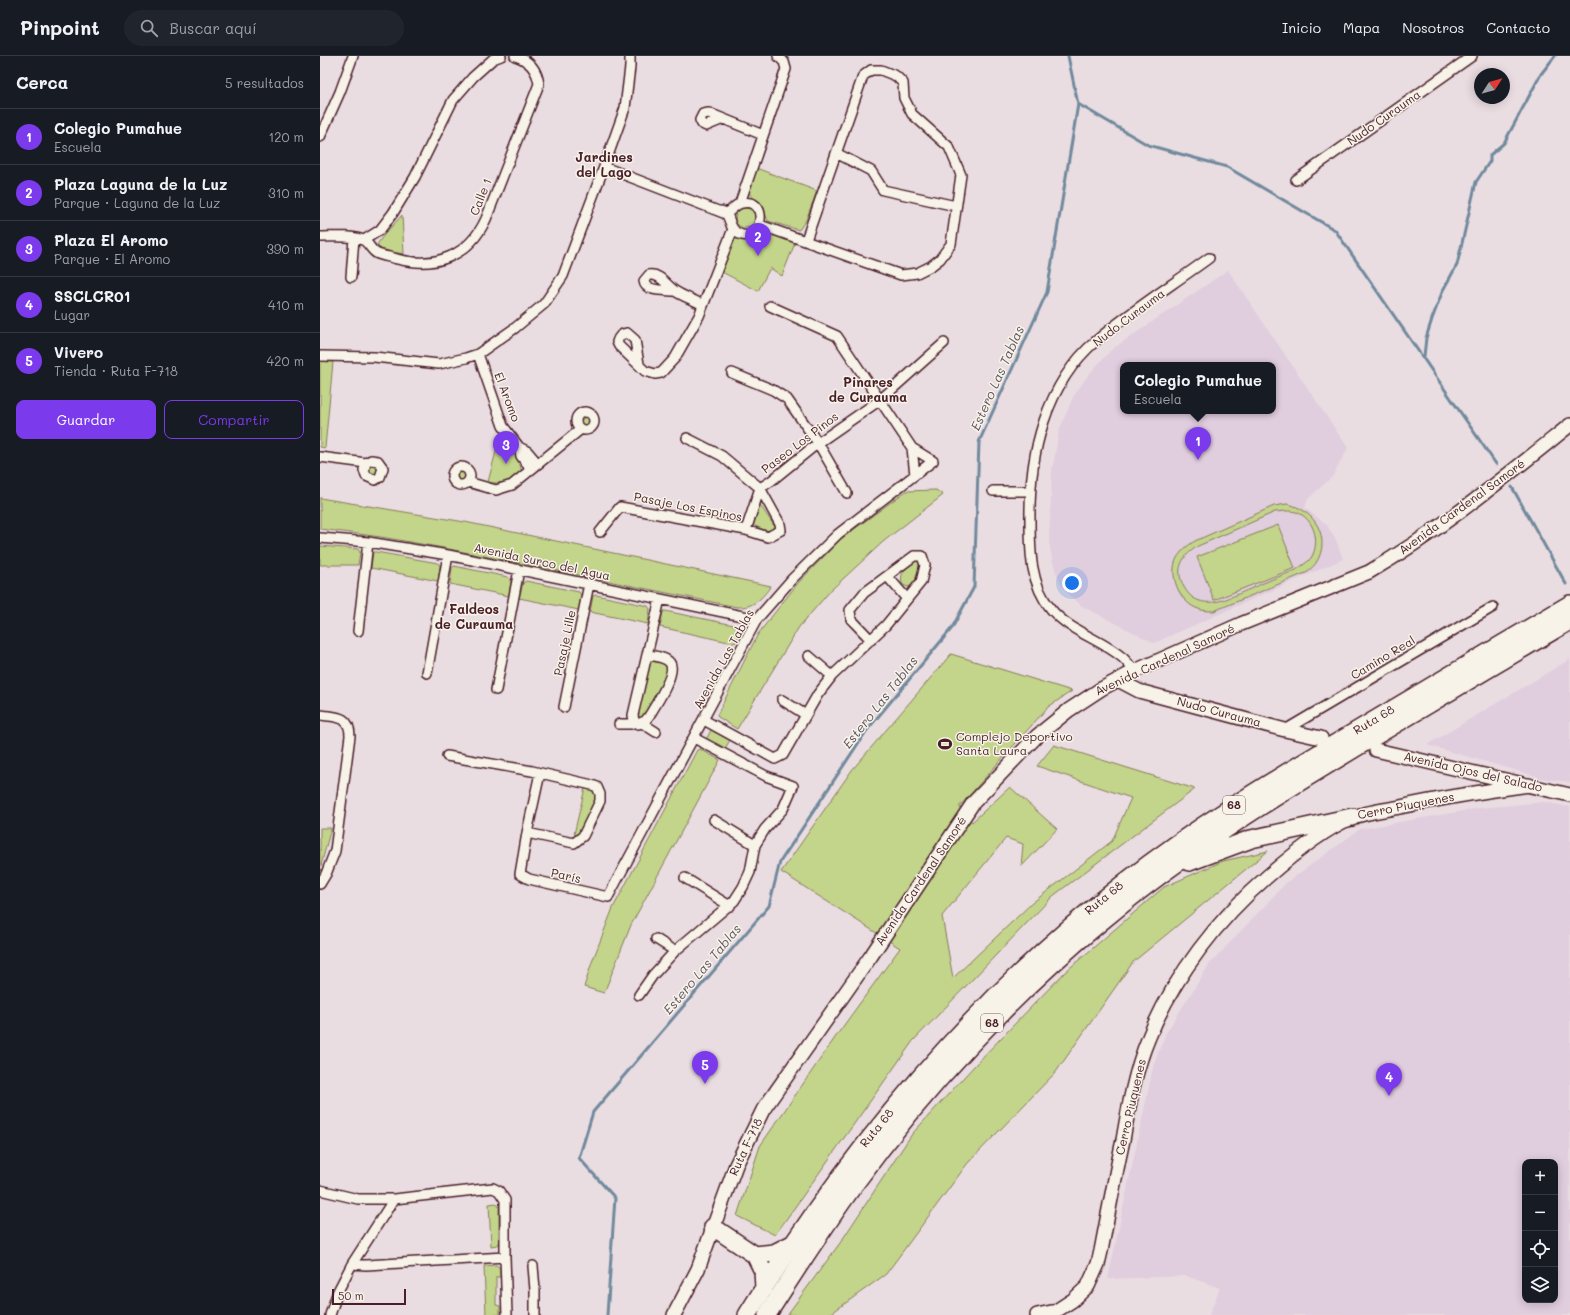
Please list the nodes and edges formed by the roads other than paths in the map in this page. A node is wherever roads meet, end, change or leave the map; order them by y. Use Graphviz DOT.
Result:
graph roads {
  1 [pos="353,56"];
  2 [pos="501,56"];
  3 [pos="515,56"];
  4 [pos="630,56"];
  5 [pos="778,56"];
  6 [pos="1472,56"];
  7 [pos="723,119"];
  8 [pos="763,135"];
  9 [pos="320,137"];
  10 [pos="836,153"];
  11 [pos="604,167"];
  12 [pos="1296,180"];
  13 [pos="740,203"];
  14 [pos="956,206"];
  15 [pos="721,211"];
  16 [pos="760,225"];
  17 [pos="733,229"];
  18 [pos="320,237"];
  19 [pos="354,238"];
  20 [pos="364,240"];
  21 [pos="806,240"];
  22 [pos="1209,258"];
  23 [pos="351,277"];
  24 [pos="675,291"];
  25 [pos="703,305"];
  26 [pos="770,306"];
  27 [pos="944,343"];
  28 [pos="478,354"];
  29 [pos="320,356"];
  30 [pos="639,364"];
  31 [pos="732,373"];
  32 [pos="880,400"];
  33 [pos="1570,425"];
  34 [pos="581,429"];
  35 [pos="687,438"];
  36 [pos="818,443"];
  37 [pos="912,448"];
  38 [pos="320,457"];
  39 [pos="366,463"];
  40 [pos="534,466"];
  41 [pos="915,475"];
  42 [pos="468,482"];
  43 [pos="760,488"];
  44 [pos="993,491"];
  45 [pos="1029,491"];
  46 [pos="847,493"];
  47 [pos="746,530"];
  48 [pos="600,532"];
  49 [pos="320,538"];
  50 [pos="368,542"];
  51 [pos="448,555"];
  52 [pos="519,570"];
  53 [pos="888,576"];
  54 [pos="589,584"];
  55 [pos="660,599"];
  56 [pos="907,600"];
  57 [pos="1570,604"];
  58 [pos="1493,607"];
  59 [pos="757,619"];
  60 [pos="1570,621"];
  61 [pos="358,631"];
  62 [pos="871,640"];
  63 [pos="647,655"];
  64 [pos="809,656"];
  65 [pos="1135,672"];
  66 [pos="428,673"];
  67 [pos="832,676"];
  68 [pos="1118,680"];
  69 [pos="496,690"];
  70 [pos="782,700"];
  71 [pos="564,707"];
  72 [pos="320,715"];
  73 [pos="806,715"];
  74 [pos="704,720"];
  75 [pos="638,722"];
  76 [pos="619,724"];
  77 [pos="1285,730"];
  78 [pos="656,732"];
  79 [pos="694,738"];
  80 [pos="1321,738"];
  81 [pos="1376,750"];
  82 [pos="447,756"];
  83 [pos="540,773"];
  84 [pos="1528,785"];
  85 [pos="1570,795"];
  86 [pos="1352,817"];
  87 [pos="714,820"];
  88 [pos="527,833"];
  89 [pos="756,845"];
  90 [pos="685,878"];
  91 [pos="1150,882"];
  92 [pos="320,884"];
  93 [pos="608,898"];
  94 [pos="730,906"];
  95 [pos="656,939"];
  96 [pos="675,950"];
  97 [pos="844,993"];
  98 [pos="639,995"];
  99 [pos="320,1190"];
  100 [pos="394,1199"];
  101 [pos="713,1228"];
  102 [pos="794,1243"];
  103 [pos="755,1255"];
  104 [pos="505,1257"];
  105 [pos="352,1264"];
  106 [pos="533,1266"];
  107 [pos="764,1288"];
  108 [pos="330,1315"];
  109 [pos="507,1315"];
  110 [pos="535,1315"];
  111 [pos="674,1315"];
  112 [pos="747,1315"];
  113 [pos="767,1315"];
  114 [pos="1037,1315"];
  1 -- 9 [label="street"];
  2 -- 20 [label="street"];
  3 -- 20 [label="street, Calle 1"];
  4 -- 11 [label="street"];
  5 -- 8 [label="street"];
  6 -- 12 [label="street, Nudo Curauma"];
  7 -- 8 [label="street"];
  8 -- 13 [label="street"];
  10 -- 14 [label="street"];
  10 -- 14 [label="street"];
  10 -- 21 [label="street"];
  11 -- 15 [label="street"];
  11 -- 28 [label="street"];
  13 -- 15 [label="street"];
  13 -- 16 [label="street"];
  14 -- 21 [label="street"];
  15 -- 17 [label="street"];
  16 -- 17 [label="street"];
  16 -- 21 [label="street"];
  17 -- 25 [label="street"];
  18 -- 19 [label="street"];
  19 -- 20 [label="street"];
  19 -- 23 [label="street"];
  22 -- 45 [label="street, Nudo Curauma"];
  24 -- 25 [label="street"];
  25 -- 30 [label="street"];
  26 -- 32 [label="street"];
  27 -- 32 [label="street, Paseo Los Pinos"];
  28 -- 29 [label="street"];
  28 -- 40 [label="street, El Aromo"];
  31 -- 36 [label="street"];
  32 -- 36 [label="street, Paseo Los Pinos"];
  32 -- 37 [label="street"];
  33 -- 65 [label="main road, Avenida Cardenal Samoré"];
  34 -- 40 [label="street"];
  35 -- 43 [label="street"];
  36 -- 43 [label="street, Paseo Los Pinos"];
  36 -- 46 [label="street"];
  37 -- 41 [label="street"];
  37 -- 41 [label="street, Avenida Las Tablas"];
  38 -- 39 [label="street"];
  40 -- 42 [label="street"];
  41 -- 59 [label="street, Avenida Las Tablas"];
  43 -- 47 [label="street, Paseo Los Pinos"];
  43 -- 47 [label="street, Pasaje Los Espinos"];
  44 -- 45 [label="street"];
  45 -- 65 [label="street, Nudo Curauma"];
  47 -- 48 [label="street, Pasaje Los Espinos"];
  49 -- 50 [label="street, Avenida Surco del Agua"];
  50 -- 51 [label="street, Avenida Surco del Agua"];
  50 -- 61 [label="street"];
  51 -- 52 [label="street, Avenida Surco del Agua"];
  51 -- 66 [label="street"];
  52 -- 54 [label="street, Avenida Surco del Agua"];
  52 -- 69 [label="street"];
  53 -- 56 [label="street"];
  53 -- 56 [label="street"];
  53 -- 62 [label="street"];
  54 -- 55 [label="street, Avenida Surco del Agua"];
  54 -- 71 [label="street, Pasaje Lille"];
  55 -- 59 [label="street, Avenida Surco del Agua"];
  55 -- 63 [label="street"];
  56 -- 62 [label="street"];
  57 -- 102 [label="highway, Ruta 68 / 68"];
  58 -- 77 [label="street, Camino Real"];
  59 -- 74 [label="street, Avenida Las Tablas"];
  60 -- 91 [label="highway, Ruta 68 / 68"];
  62 -- 67 [label="street"];
  63 -- 75 [label="street"];
  63 -- 75 [label="street"];
  64 -- 67 [label="street"];
  65 -- 68 [label="main road, Avenida Cardenal Samoré"];
  67 -- 73 [label="street"];
  68 -- 77 [label="main road, Nudo Curauma"];
  68 -- 97 [label="main road, Avenida Cardenal Samoré"];
  70 -- 73 [label="street"];
  72 -- 92 [label="street"];
  73 -- 74 [label="street"];
  74 -- 79 [label="street, Avenida Las Tablas"];
  75 -- 76 [label="street"];
  75 -- 78 [label="street"];
  77 -- 80 [label="main road, Nudo Curauma"];
  79 -- 89 [label="street"];
  79 -- 93 [label="street, Avenida Las Tablas"];
  81 -- 84 [label="main road, Avenida Ojos del Salado"];
  82 -- 83 [label="street"];
  83 -- 88 [label="street"];
  83 -- 88 [label="street"];
  84 -- 85 [label="main road, Avenida Ojos del Salado"];
  84 -- 86 [label="main road, Cerro Piuquenes"];
  86 -- 91 [label="highway"];
  86 -- 114 [label="main road, Cerro Piuquenes"];
  87 -- 89 [label="street"];
  88 -- 93 [label="street, París"];
  89 -- 94 [label="street"];
  90 -- 94 [label="street"];
  91 -- 113 [label="highway, Ruta 68 / 68"];
  94 -- 96 [label="street"];
  95 -- 96 [label="street"];
  96 -- 98 [label="street"];
  97 -- 101 [label="main road, Ruta F-718"];
  99 -- 100 [label="street"];
  100 -- 104 [label="street"];
  100 -- 105 [label="street"];
  101 -- 103 [label="highway"];
  101 -- 111 [label="main road, Ruta F-718"];
  102 -- 103 [label="highway"];
  102 -- 107 [label="highway, Ruta 68 / 68"];
  103 -- 107 [label="highway"];
  104 -- 105 [label="street"];
  104 -- 109 [label="street"];
  105 -- 108 [label="street"];
  106 -- 110 [label="street"];
  107 -- 112 [label="highway, Ruta 68 / 68"];
}
